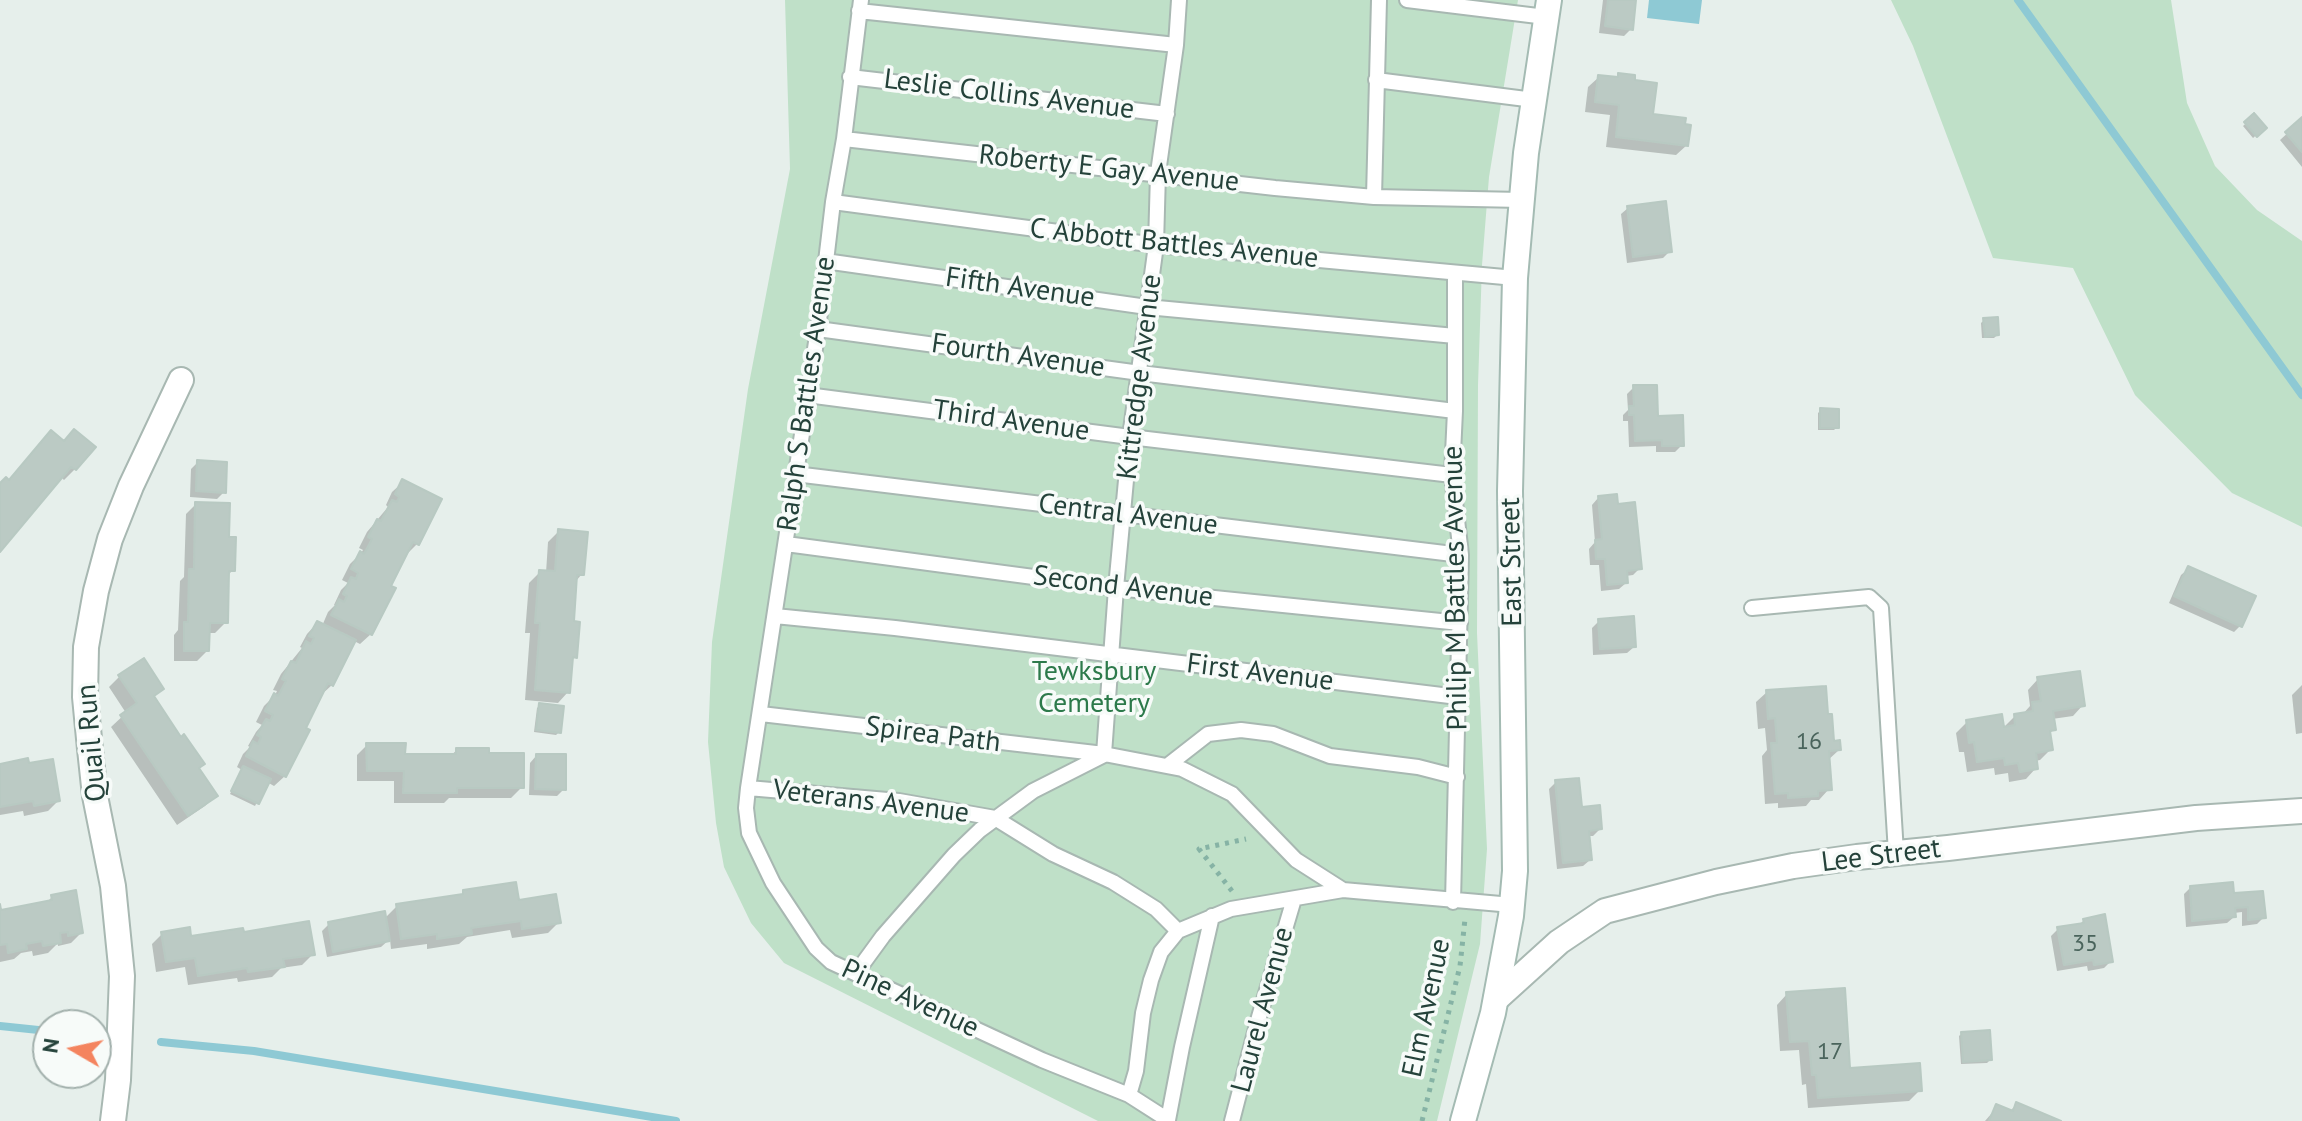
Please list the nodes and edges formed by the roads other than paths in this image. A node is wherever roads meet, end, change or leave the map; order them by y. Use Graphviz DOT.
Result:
graph roads {
  1 [pos="1179,0"];
  2 [pos="1379,0"];
  3 [pos="1407,0"];
  4 [pos="860,5"];
  5 [pos="1548,8"];
  6 [pos="1176,45"];
  7 [pos="850,77"];
  8 [pos="1376,80"];
  9 [pos="1534,100"];
  10 [pos="1167,114"];
  11 [pos="844,139"];
  12 [pos="1158,173"];
  13 [pos="1374,197"];
  14 [pos="1522,200"];
  15 [pos="833,202"];
  16 [pos="1156,245"];
  17 [pos="825,261"];
  18 [pos="1455,274"];
  19 [pos="1515,278"];
  20 [pos="1147,307"];
  21 [pos="818,329"];
  22 [pos="1455,336"];
  23 [pos="1140,373"];
  24 [pos="181,380"];
  25 [pos="807,395"];
  26 [pos="1455,411"];
  27 [pos="1130,437"];
  28 [pos="795,474"];
  29 [pos="1452,475"];
  30 [pos="1124,515"];
  31 [pos="786,544"];
  32 [pos="1461,555"];
  33 [pos="1116,588"];
  34 [pos="1752,608"];
  35 [pos="775,616"];
  36 [pos="1460,623"];
  37 [pos="1111,655"];
  38 [pos="1458,697"];
  39 [pos="761,714"];
  40 [pos="1104,754"];
  41 [pos="1167,766"];
  42 [pos="1457,777"];
  43 [pos="748,788"];
  44 [pos="2302,811"];
  45 [pos="995,818"];
  46 [pos="1896,853"];
  47 [pos="1343,890"];
  48 [pos="1294,899"];
  49 [pos="1460,902"];
  50 [pos="1512,905"];
  51 [pos="1212,916"];
  52 [pos="1178,931"];
  53 [pos="856,973"];
  54 [pos="1496,999"];
  55 [pos="1129,1095"];
  56 [pos="113,1121"];
  57 [pos="1169,1121"];
  58 [pos="1232,1121"];
  59 [pos="1463,1121"];
  1 -- 6 [label="lane, Kittredge Avenue"];
  2 -- 8 [label="lane"];
  3 -- 5 [label="lane"];
  4 -- 6 [label="lane"];
  4 -- 7 [label="lane, Ralph S Battles Avenue"];
  5 -- 9 [label="street, East Street"];
  6 -- 10 [label="lane, Kittredge Avenue"];
  7 -- 10 [label="lane, Leslie Collins Avenue"];
  7 -- 11 [label="lane, Ralph S Battles Avenue"];
  8 -- 9 [label="lane"];
  8 -- 13 [label="lane"];
  9 -- 14 [label="street, East Street"];
  10 -- 12 [label="lane, Kittredge Avenue"];
  11 -- 12 [label="lane, Roberty E Gay Avenue"];
  11 -- 15 [label="lane, Ralph S Battles Avenue"];
  12 -- 13 [label="lane, Roberty E Gay Avenue"];
  12 -- 16 [label="lane, Kittredge Avenue"];
  13 -- 14 [label="lane, Roberty E Gay Avenue"];
  14 -- 19 [label="street, East Street"];
  15 -- 16 [label="lane, C Abbott Battles Avenue"];
  15 -- 17 [label="lane, Ralph S Battles Avenue"];
  16 -- 18 [label="lane, C Abbott Battles Avenue"];
  16 -- 20 [label="lane, Kittredge Avenue"];
  17 -- 20 [label="lane, Fifth Avenue"];
  17 -- 21 [label="lane, Ralph S Battles Avenue"];
  18 -- 19 [label="lane, C Abbott Battles Avenue"];
  18 -- 22 [label="lane, Philip M Battles Avenue"];
  19 -- 50 [label="street, East Street"];
  20 -- 22 [label="lane, Fifth Avenue"];
  20 -- 23 [label="lane, Kittredge Avenue"];
  21 -- 23 [label="lane, Fourth Avenue"];
  21 -- 25 [label="lane, Ralph S Battles Avenue"];
  22 -- 26 [label="lane, Philip M Battles Avenue"];
  23 -- 26 [label="lane, Fourth Avenue"];
  23 -- 27 [label="lane, Kittredge Avenue"];
  24 -- 56 [label="street, Quail Run"];
  25 -- 27 [label="lane, Third Avenue"];
  25 -- 28 [label="lane, Ralph S Battles Avenue"];
  26 -- 29 [label="lane, Philip M Battles Avenue"];
  27 -- 29 [label="lane, Third Avenue"];
  27 -- 30 [label="lane, Kittredge Avenue"];
  28 -- 30 [label="lane, Central Avenue"];
  28 -- 31 [label="lane, Ralph S Battles Avenue"];
  29 -- 32 [label="lane, Philip M Battles Avenue"];
  30 -- 32 [label="lane, Central Avenue"];
  30 -- 33 [label="lane, Kittredge Avenue"];
  31 -- 33 [label="lane, Second Avenue"];
  31 -- 35 [label="lane, Ralph S Battles Avenue"];
  32 -- 36 [label="lane, Philip M Battles Avenue"];
  33 -- 36 [label="lane, Second Avenue"];
  33 -- 37 [label="lane, Kittredge Avenue"];
  34 -- 46 [label="lane"];
  35 -- 37 [label="lane, First Avenue"];
  35 -- 39 [label="lane, Ralph S Battles Avenue"];
  36 -- 38 [label="lane, Philip M Battles Avenue"];
  37 -- 38 [label="lane, First Avenue"];
  37 -- 40 [label="lane, Kittredge Avenue"];
  38 -- 42 [label="lane, Philip M Battles Avenue"];
  39 -- 40 [label="lane, Spirea Path"];
  39 -- 43 [label="lane, Ralph S Battles Avenue"];
  40 -- 41 [label="lane, Spirea Path"];
  40 -- 45 [label="lane"];
  41 -- 42 [label="lane"];
  41 -- 47 [label="lane, Spirea Path"];
  42 -- 49 [label="lane, Philip M Battles Avenue"];
  43 -- 45 [label="lane, Veterans Avenue"];
  43 -- 53 [label="lane, Pine Avenue"];
  44 -- 46 [label="street, Lee Street"];
  45 -- 52 [label="lane"];
  45 -- 53 [label="lane"];
  46 -- 54 [label="street, Lee Street"];
  47 -- 48 [label="lane"];
  47 -- 49 [label="lane"];
  48 -- 51 [label="lane"];
  48 -- 58 [label="lane, Laurel Avenue"];
  49 -- 50 [label="lane"];
  50 -- 54 [label="street, East Street"];
  51 -- 52 [label="lane"];
  51 -- 57 [label="lane"];
  52 -- 55 [label="lane"];
  53 -- 55 [label="lane, Pine Avenue"];
  54 -- 59 [label="street, East Street"];
  55 -- 57 [label="lane, Pine Avenue"];
}
